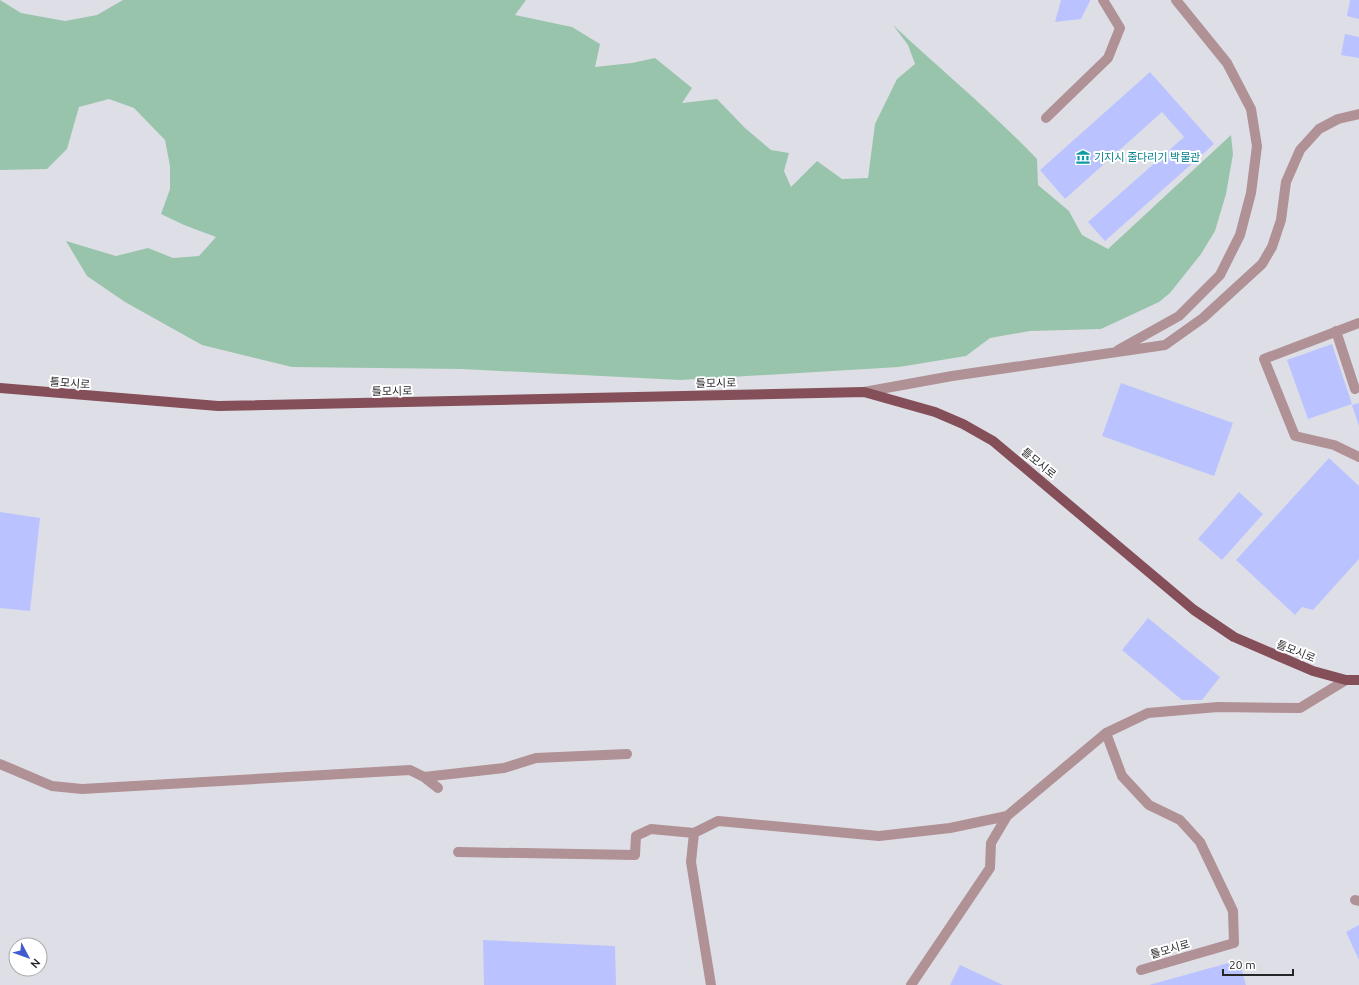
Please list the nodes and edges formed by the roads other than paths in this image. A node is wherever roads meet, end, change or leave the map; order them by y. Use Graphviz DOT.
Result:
graph roads {
  1 [pos="1103,0"];
  2 [pos="1176,0"];
  3 [pos="1359,114"];
  4 [pos="1046,118"];
  5 [pos="1359,323"];
  6 [pos="1336,331"];
  7 [pos="1111,353"];
  8 [pos="0,388"];
  9 [pos="1355,389"];
  10 [pos="864,392"];
  11 [pos="1359,457"];
  12 [pos="1346,680"];
  13 [pos="1359,680"];
  14 [pos="1106,733"];
  15 [pos="627,754"];
  16 [pos="0,764"];
  17 [pos="424,777"];
  18 [pos="438,788"];
  19 [pos="1007,816"];
  20 [pos="694,833"];
  21 [pos="458,852"];
  22 [pos="1141,970"];
  23 [pos="712,985"];
  24 [pos="912,985"];
  1 -- 4 [label="street"];
  2 -- 7 [label="street"];
  3 -- 7 [label="street"];
  5 -- 6 [label="street"];
  6 -- 9 [label="street"];
  6 -- 11 [label="street"];
  7 -- 10 [label="street"];
  8 -- 10 [label="main road, 틀모시로"];
  10 -- 12 [label="main road, 틀모시로"];
  12 -- 13 [label="main road, 틀모시로"];
  12 -- 14 [label="street"];
  14 -- 19 [label="street"];
  14 -- 22 [label="street, 틀모시로"];
  15 -- 17 [label="street"];
  16 -- 17 [label="street"];
  17 -- 18 [label="street"];
  19 -- 20 [label="street"];
  19 -- 24 [label="street"];
  20 -- 21 [label="street"];
  20 -- 23 [label="street"];
}
